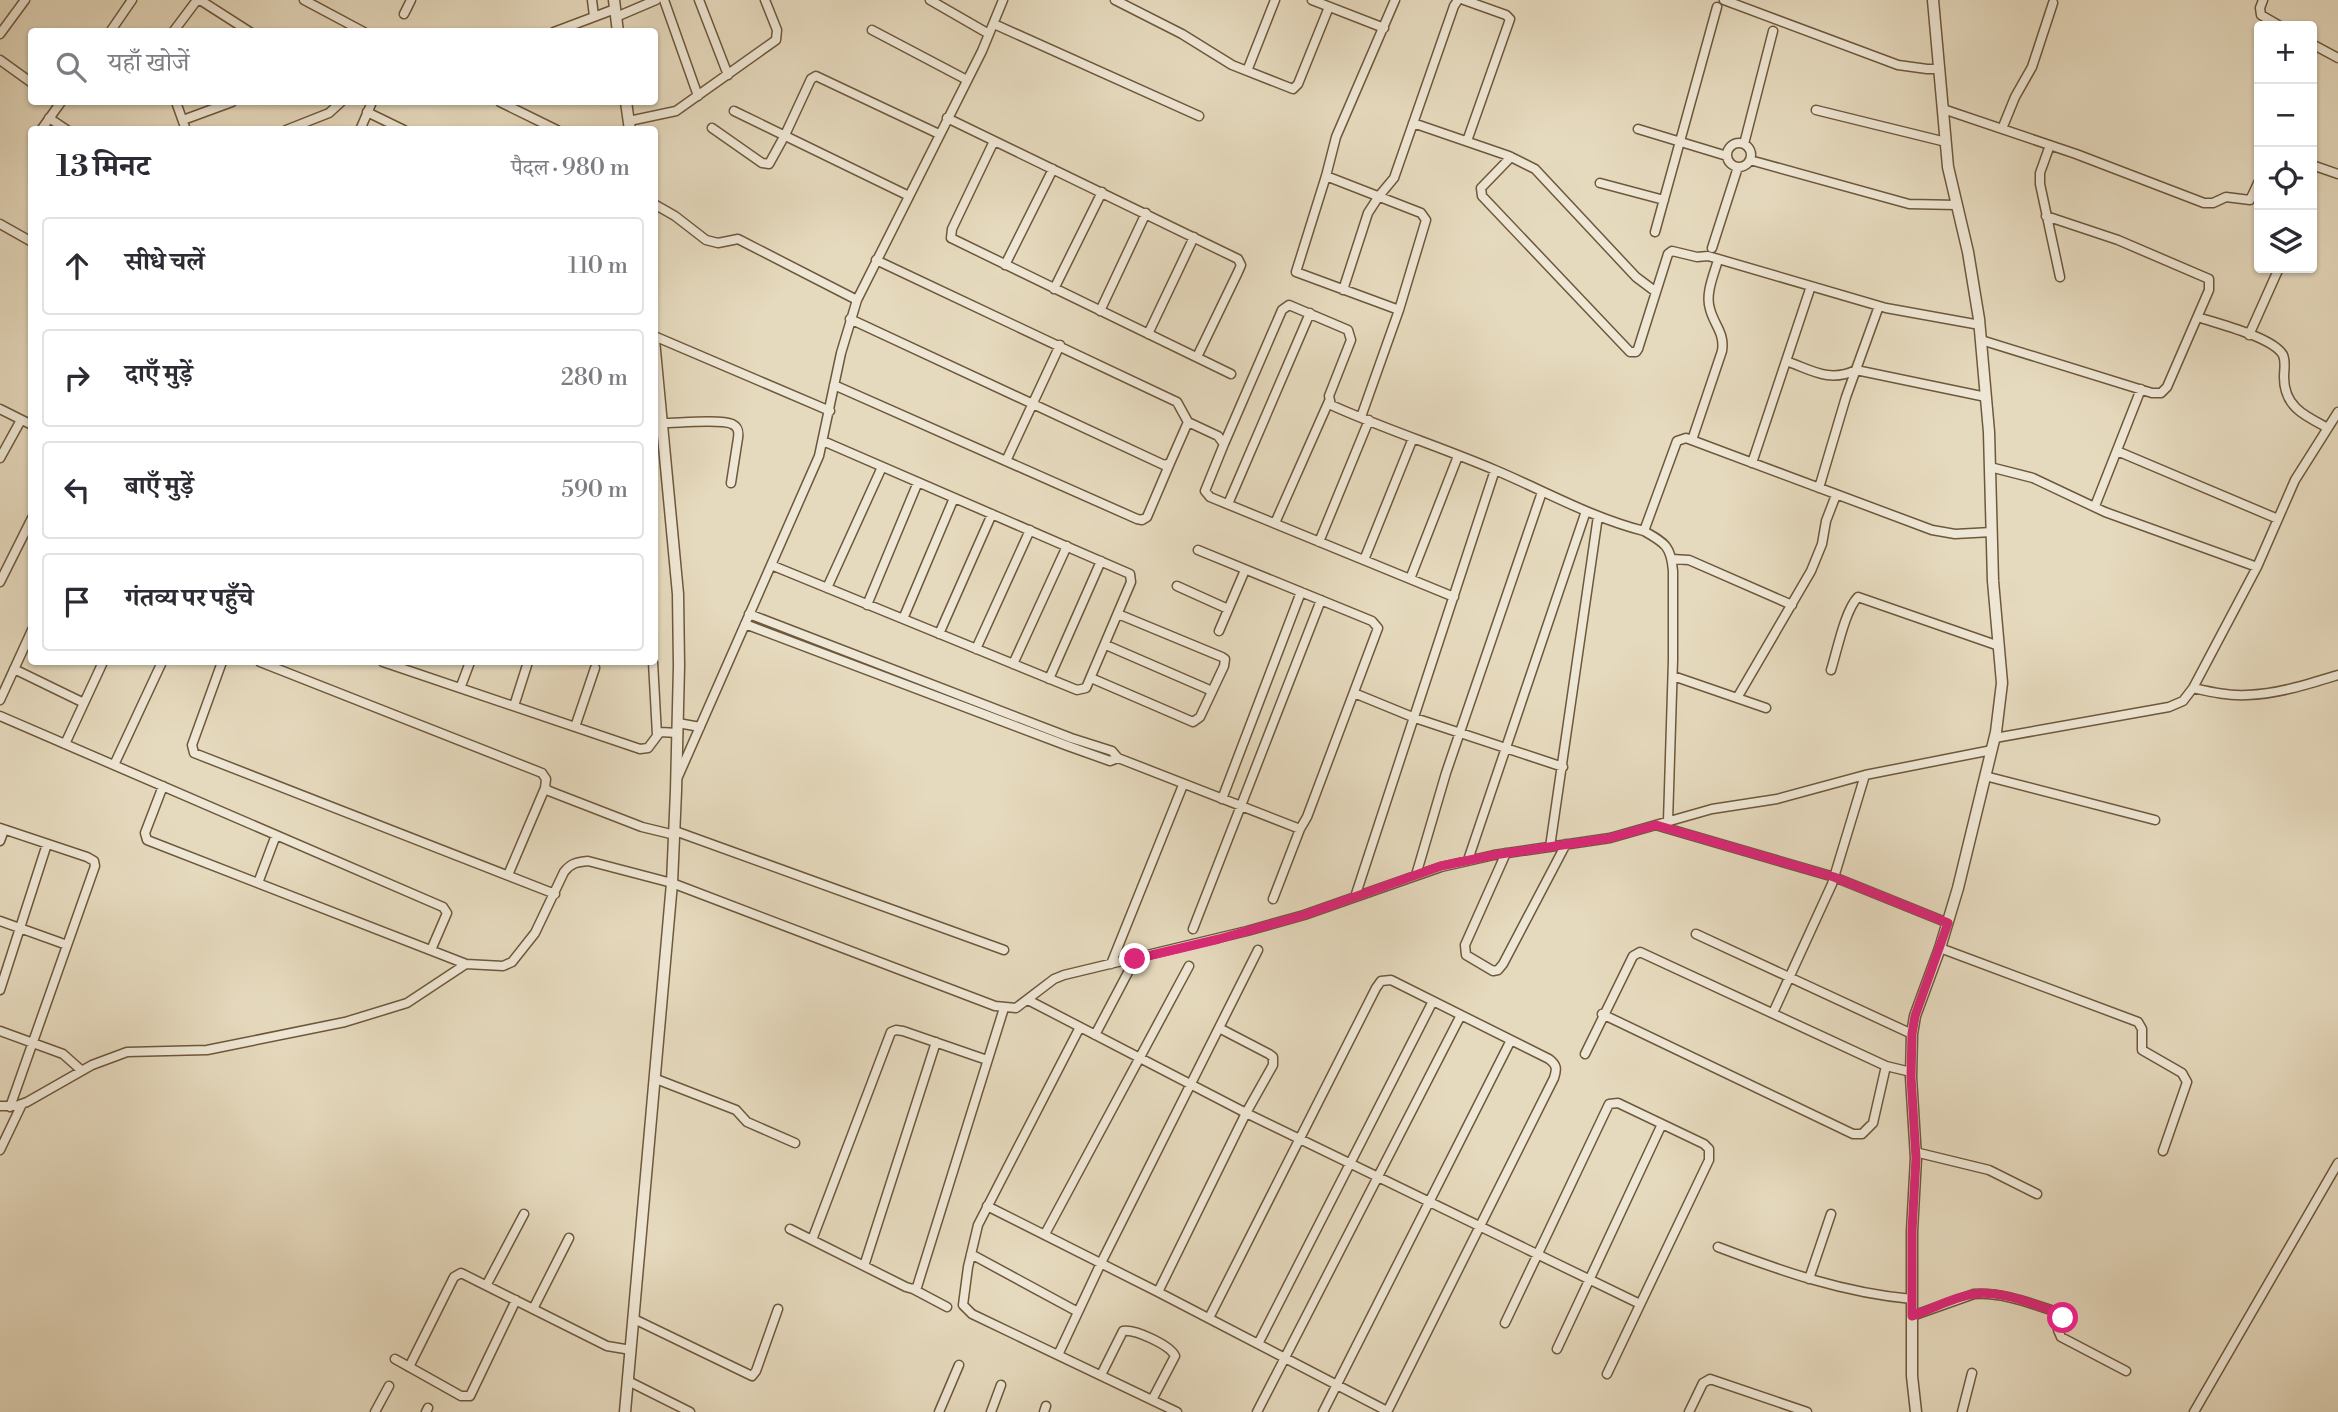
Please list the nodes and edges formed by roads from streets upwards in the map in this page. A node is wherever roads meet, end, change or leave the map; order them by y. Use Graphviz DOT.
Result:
graph roads {
  1 [pos="25,0"];
  2 [pos="119,0"];
  3 [pos="199,0"];
  4 [pos="304,0"];
  5 [pos="411,0"];
  6 [pos="592,0"];
  7 [pos="656,0"];
  8 [pos="664,0"];
  9 [pos="699,0"];
  10 [pos="765,0"];
  11 [pos="930,0"];
  12 [pos="1003,0"];
  13 [pos="1115,0"];
  14 [pos="1138,0"];
  15 [pos="1275,0"];
  16 [pos="1312,0"];
  17 [pos="1395,0"];
  18 [pos="1458,0"];
  19 [pos="1724,0"];
  20 [pos="1933,0"];
  21 [pos="2263,0"];
  22 [pos="1469,1"];
  23 [pos="2053,3"];
  24 [pos="130,4"];
  25 [pos="1485,4"];
  26 [pos="1329,6"];
  27 [pos="1717,7"];
  28 [pos="1133,9"];
  29 [pos="608,11"];
  30 [pos="404,14"];
  31 [pos="2271,21"];
  32 [pos="994,24"];
  33 [pos="113,28"];
  34 [pos="176,28"];
  35 [pos="241,28"];
  36 [pos="356,28"];
  37 [pos="564,28"];
  38 [pos="616,28"];
  39 [pos="1384,28"];
  40 [pos="872,30"];
  41 [pos="1773,31"];
  42 [pos="0,34"];
  43 [pos="989,34"];
  44 [pos="2317,47"];
  45 [pos="2338,58"];
  46 [pos="0,60"];
  47 [pos="1939,69"];
  48 [pos="1247,71"];
  49 [pos="728,75"];
  50 [pos="28,80"];
  51 [pos="967,80"];
  52 [pos="698,96"];
  53 [pos="56,105"];
  54 [pos="177,105"];
  55 [pos="226,105"];
  56 [pos="338,105"];
  57 [pos="370,105"];
  58 [pos="505,105"];
  59 [pos="626,105"];
  60 [pos="1943,109"];
  61 [pos="1816,110"];
  62 [pos="734,111"];
  63 [pos="367,112"];
  64 [pos="1199,116"];
  65 [pos="49,118"];
  66 [pos="947,118"];
  67 [pos="1413,123"];
  68 [pos="184,125"];
  69 [pos="629,125"];
  70 [pos="44,126"];
  71 [pos="61,126"];
  72 [pos="296,126"];
  73 [pos="362,126"];
  74 [pos="396,126"];
  75 [pos="550,126"];
  76 [pos="712,128"];
  77 [pos="1638,129"];
  78 [pos="2002,129"];
  79 [pos="939,134"];
  80 [pos="785,135"];
  81 [pos="994,141"];
  82 [pos="1467,141"];
  83 [pos="1681,142"];
  84 [pos="1946,142"];
  85 [pos="1744,144"];
  86 [pos="2050,145"];
  87 [pos="1727,156"];
  88 [pos="1511,157"];
  89 [pos="1751,160"];
  90 [pos="1738,167"];
  91 [pos="2317,167"];
  92 [pos="1053,169"];
  93 [pos="2338,174"];
  94 [pos="1326,176"];
  95 [pos="1600,183"];
  96 [pos="1102,192"];
  97 [pos="2254,192"];
  98 [pos="909,195"];
  99 [pos="1379,196"];
  100 [pos="1664,200"];
  101 [pos="1957,205"];
  102 [pos="658,206"];
  103 [pos="1146,213"];
  104 [pos="2046,216"];
  105 [pos="0,224"];
  106 [pos="1655,232"];
  107 [pos="1194,237"];
  108 [pos="28,240"];
  109 [pos="1712,248"];
  110 [pos="876,260"];
  111 [pos="1718,260"];
  112 [pos="1004,265"];
  113 [pos="2277,273"];
  114 [pos="2060,276"];
  115 [pos="1811,286"];
  116 [pos="1054,289"];
  117 [pos="1343,290"];
  118 [pos="1656,292"];
  119 [pos="857,300"];
  120 [pos="1879,306"];
  121 [pos="1398,310"];
  122 [pos="1100,311"];
  123 [pos="1310,313"];
  124 [pos="2198,317"];
  125 [pos="850,319"];
  126 [pos="1980,325"];
  127 [pos="1148,334"];
  128 [pos="2249,335"];
  129 [pos="658,340"];
  130 [pos="1981,340"];
  131 [pos="1060,345"];
  132 [pos="1196,357"];
  133 [pos="1786,360"];
  134 [pos="1856,370"];
  135 [pos="1231,374"];
  136 [pos="834,385"];
  137 [pos="2141,389"];
  138 [pos="1986,397"];
  139 [pos="1329,401"];
  140 [pos="1032,404"];
  141 [pos="658,407"];
  142 [pos="0,409"];
  143 [pos="830,411"];
  144 [pos="2338,412"];
  145 [pos="21,419"];
  146 [pos="1365,419"];
  147 [pos="1188,422"];
  148 [pos="28,423"];
  149 [pos="663,423"];
  150 [pos="2328,428"];
  151 [pos="1413,438"];
  152 [pos="1692,440"];
  153 [pos="823,441"];
  154 [pos="1224,444"];
  155 [pos="2117,451"];
  156 [pos="1458,456"];
  157 [pos="0,458"];
  158 [pos="1006,461"];
  159 [pos="1170,463"];
  160 [pos="1752,463"];
  161 [pos="882,467"];
  162 [pos="1990,467"];
  163 [pos="1495,470"];
  164 [pos="918,482"];
  165 [pos="731,483"];
  166 [pos="1819,488"];
  167 [pos="1542,492"];
  168 [pos="1836,495"];
  169 [pos="954,498"];
  170 [pos="1228,504"];
  171 [pos="2095,506"];
  172 [pos="1586,511"];
  173 [pos="992,514"];
  174 [pos="1598,516"];
  175 [pos="2278,519"];
  176 [pos="1275,523"];
  177 [pos="28,526"];
  178 [pos="1030,530"];
  179 [pos="1644,531"];
  180 [pos="1992,532"];
  181 [pos="1319,541"];
  182 [pos="1067,546"];
  183 [pos="1198,550"];
  184 [pos="1672,559"];
  185 [pos="1364,560"];
  186 [pos="1101,561"];
  187 [pos="771,565"];
  188 [pos="2257,566"];
  189 [pos="1245,570"];
  190 [pos="1410,579"];
  191 [pos="0,582"];
  192 [pos="1177,586"];
  193 [pos="827,588"];
  194 [pos="1301,592"];
  195 [pos="1454,597"];
  196 [pos="1321,600"];
  197 [pos="867,604"];
  198 [pos="1791,604"];
  199 [pos="1228,609"];
  200 [pos="749,614"];
  201 [pos="1118,614"];
  202 [pos="903,619"];
  203 [pos="745,624"];
  204 [pos="1219,631"];
  205 [pos="939,634"];
  206 [pos="28,639"];
  207 [pos="1105,645"];
  208 [pos="1999,646"];
  209 [pos="840,649"];
  210 [pos="976,649"];
  211 [pos="836,659"];
  212 [pos="1013,664"];
  213 [pos="102,665"];
  214 [pos="161,665"];
  215 [pos="221,665"];
  216 [pos="268,665"];
  217 [pos="401,665"];
  218 [pos="469,665"];
  219 [pos="527,665"];
  220 [pos="654,665"];
  221 [pos="596,668"];
  222 [pos="14,670"];
  223 [pos="1831,670"];
  224 [pos="899,671"];
  225 [pos="1673,676"];
  226 [pos="2338,676"];
  227 [pos="1091,678"];
  228 [pos="1049,679"];
  229 [pos="895,681"];
  230 [pos="461,686"];
  231 [pos="2193,688"];
  232 [pos="1212,691"];
  233 [pos="1353,693"];
  234 [pos="957,694"];
  235 [pos="1737,698"];
  236 [pos="0,699"];
  237 [pos="953,702"];
  238 [pos="84,703"];
  239 [pos="514,706"];
  240 [pos="1766,708"];
  241 [pos="0,716"];
  242 [pos="1415,718"];
  243 [pos="1013,721"];
  244 [pos="575,727"];
  245 [pos="700,727"];
  246 [pos="670,731"];
  247 [pos="1460,732"];
  248 [pos="1995,738"];
  249 [pos="65,744"];
  250 [pos="1507,748"];
  251 [pos="1992,750"];
  252 [pos="114,765"];
  253 [pos="1563,767"];
  254 [pos="1865,775"];
  255 [pos="1985,776"];
  256 [pos="677,781"];
  257 [pos="1183,785"];
  258 [pos="163,786"];
  259 [pos="545,788"];
  260 [pos="1222,799"];
  261 [pos="1241,807"];
  262 [pos="2155,820"];
  263 [pos="1668,822"];
  264 [pos="1656,825"];
  265 [pos="2,829"];
  266 [pos="1300,829"];
  267 [pos="668,833"];
  268 [pos="276,835"];
  269 [pos="0,841"];
  270 [pos="47,844"];
  271 [pos="1566,844"];
  272 [pos="1550,847"];
  273 [pos="1506,853"];
  274 [pos="1468,860"];
  275 [pos="1416,874"];
  276 [pos="508,875"];
  277 [pos="1834,877"];
  278 [pos="258,883"];
  279 [pos="669,883"];
  280 [pos="555,894"];
  281 [pos="1355,897"];
  282 [pos="1273,899"];
  283 [pos="0,921"];
  284 [pos="1948,923"];
  285 [pos="20,928"];
  286 [pos="1193,929"];
  287 [pos="1696,933"];
  288 [pos="67,945"];
  289 [pos="1940,948"];
  290 [pos="431,950"];
  291 [pos="1004,950"];
  292 [pos="1258,950"];
  293 [pos="1135,959"];
  294 [pos="466,964"];
  295 [pos="1111,964"];
  296 [pos="1189,966"];
  297 [pos="1790,977"];
  298 [pos="0,990"];
  299 [pos="1028,1000"];
  300 [pos="1433,1001"];
  301 [pos="1004,1008"];
  302 [pos="1773,1013"];
  303 [pos="1602,1014"];
  304 [pos="1461,1015"];
  305 [pos="1080,1027"];
  306 [pos="1219,1028"];
  307 [pos="0,1031"];
  308 [pos="1912,1034"];
  309 [pos="1096,1035"];
  310 [pos="1511,1040"];
  311 [pos="33,1042"];
  312 [pos="936,1042"];
  313 [pos="1585,1054"];
  314 [pos="1139,1058"];
  315 [pos="988,1060"];
  316 [pos="1886,1066"];
  317 [pos="86,1068"];
  318 [pos="1911,1072"];
  319 [pos="656,1079"];
  320 [pos="1190,1084"];
  321 [pos="22,1104"];
  322 [pos="0,1106"];
  323 [pos="10,1107"];
  324 [pos="1246,1113"];
  325 [pos="1662,1124"];
  326 [pos="1300,1139"];
  327 [pos="795,1143"];
  328 [pos="0,1150"];
  329 [pos="2163,1151"];
  330 [pos="1915,1152"];
  331 [pos="2338,1163"];
  332 [pos="1351,1164"];
  333 [pos="1378,1177"];
  334 [pos="2037,1194"];
  335 [pos="1429,1202"];
  336 [pos="987,1206"];
  337 [pos="524,1214"];
  338 [pos="1831,1214"];
  339 [pos="1479,1226"];
  340 [pos="790,1229"];
  341 [pos="1045,1234"];
  342 [pos="569,1238"];
  343 [pos="812,1240"];
  344 [pos="1718,1247"];
  345 [pos="971,1254"];
  346 [pos="1538,1255"];
  347 [pos="1101,1264"];
  348 [pos="864,1266"];
  349 [pos="1809,1279"];
  350 [pos="1591,1280"];
  351 [pos="486,1284"];
  352 [pos="913,1289"];
  353 [pos="1158,1292"];
  354 [pos="1912,1299"];
  355 [pos="516,1300"];
  356 [pos="1640,1304"];
  357 [pos="947,1307"];
  358 [pos="533,1308"];
  359 [pos="778,1309"];
  360 [pos="1078,1312"];
  361 [pos="1912,1316"];
  362 [pos="1209,1318"];
  363 [pos="634,1319"];
  364 [pos="1504,1323"];
  365 [pos="1258,1344"];
  366 [pos="622,1349"];
  367 [pos="1558,1349"];
  368 [pos="1058,1355"];
  369 [pos="395,1359"];
  370 [pos="1285,1359"];
  371 [pos="959,1365"];
  372 [pos="409,1367"];
  373 [pos="2126,1371"];
  374 [pos="1972,1373"];
  375 [pos="1607,1374"];
  376 [pos="1101,1375"];
  377 [pos="628,1381"];
  378 [pos="1001,1385"];
  379 [pos="1336,1385"];
  380 [pos="390,1386"];
  381 [pos="1152,1400"];
  382 [pos="1802,1411"];
  383 [pos="374,1412"];
  384 [pos="625,1412"];
  385 [pos="690,1412"];
  386 [pos="939,1412"];
  387 [pos="991,1412"];
  388 [pos="1177,1412"];
  389 [pos="1257,1412"];
  390 [pos="1323,1412"];
  391 [pos="1387,1412"];
  392 [pos="1689,1412"];
  393 [pos="1916,1412"];
  394 [pos="1962,1412"];
  395 [pos="2194,1412"];
  1 -- 42 [label="street"];
  2 -- 24 [label="street"];
  3 -- 34 [label="street"];
  3 -- 35 [label="street"];
  4 -- 36 [label="street"];
  5 -- 30 [label="street"];
  6 -- 29 [label="street"];
  7 -- 29 [label="street"];
  8 -- 52 [label="street"];
  9 -- 49 [label="street"];
  10 -- 49 [label="street"];
  11 -- 43 [label="street"];
  12 -- 32 [label="street"];
  13 -- 28 [label="street"];
  14 -- 28 [label="street"];
  15 -- 48 [label="street"];
  16 -- 26 [label="street"];
  17 -- 39 [label="street"];
  18 -- 67 [label="street"];
  19 -- 47 [label="street"];
  20 -- 47 [label="street"];
  21 -- 31 [label="street"];
  22 -- 25 [label="street"];
  23 -- 78 [label="street"];
  24 -- 33 [label="street"];
  25 -- 82 [label="street"];
  26 -- 39 [label="street"];
  26 -- 48 [label="street"];
  27 -- 83 [label="street"];
  28 -- 48 [label="street"];
  29 -- 37 [label="street"];
  29 -- 38 [label="street"];
  32 -- 43 [label="street"];
  32 -- 64 [label="street"];
  39 -- 94 [label="street"];
  40 -- 51 [label="street"];
  41 -- 85 [label="street"];
  43 -- 51 [label="street"];
  44 -- 45 [label="street"];
  46 -- 50 [label="street"];
  47 -- 60 [label="street"];
  49 -- 52 [label="street"];
  51 -- 66 [label="street"];
  52 -- 69 [label="street"];
  53 -- 65 [label="street"];
  54 -- 68 [label="street"];
  55 -- 68 [label="street"];
  56 -- 72 [label="street"];
  57 -- 63 [label="street"];
  58 -- 75 [label="street"];
  59 -- 69 [label="street"];
  60 -- 78 [label="street"];
  60 -- 84 [label="street"];
  61 -- 84 [label="street"];
  62 -- 80 [label="street"];
  63 -- 73 [label="street"];
  63 -- 74 [label="street"];
  65 -- 70 [label="street"];
  65 -- 71 [label="street"];
  66 -- 79 [label="street"];
  66 -- 81 [label="street"];
  67 -- 82 [label="street"];
  67 -- 99 [label="street"];
  76 -- 80 [label="street"];
  77 -- 83 [label="street"];
  78 -- 86 [label="street"];
  79 -- 80 [label="street"];
  79 -- 98 [label="street"];
  80 -- 98 [label="street"];
  81 -- 92 [label="street"];
  81 -- 112 [label="street"];
  82 -- 88 [label="street"];
  83 -- 87 [label="street"];
  83 -- 100 [label="street"];
  84 -- 101 [label="street"];
  85 -- 87 [label="street"];
  85 -- 89 [label="street"];
  86 -- 97 [label="street"];
  86 -- 104 [label="street"];
  87 -- 90 [label="street"];
  88 -- 118 [label="street"];
  88 -- 118 [label="street"];
  89 -- 90 [label="street"];
  89 -- 101 [label="street"];
  90 -- 109 [label="street"];
  91 -- 93 [label="street"];
  92 -- 96 [label="street"];
  92 -- 112 [label="street"];
  94 -- 99 [label="street"];
  94 -- 117 [label="street"];
  95 -- 100 [label="street"];
  96 -- 103 [label="street"];
  96 -- 116 [label="street"];
  98 -- 110 [label="street"];
  99 -- 117 [label="street"];
  99 -- 121 [label="street"];
  100 -- 106 [label="street"];
  101 -- 126 [label="street"];
  102 -- 119 [label="street"];
  103 -- 107 [label="street"];
  103 -- 122 [label="street"];
  104 -- 114 [label="street"];
  104 -- 124 [label="street"];
  105 -- 108 [label="street"];
  107 -- 127 [label="street"];
  107 -- 132 [label="street"];
  110 -- 119 [label="street"];
  110 -- 131 [label="street"];
  111 -- 115 [label="street"];
  111 -- 118 [label="street"];
  111 -- 152 [label="street"];
  112 -- 116 [label="street"];
  113 -- 128 [label="street"];
  115 -- 120 [label="street"];
  115 -- 133 [label="street"];
  116 -- 122 [label="street"];
  117 -- 121 [label="street"];
  119 -- 125 [label="street"];
  120 -- 126 [label="street"];
  120 -- 134 [label="street"];
  121 -- 146 [label="street"];
  122 -- 127 [label="street"];
  123 -- 139 [label="street"];
  123 -- 154 [label="street"];
  123 -- 170 [label="street"];
  124 -- 128 [label="street"];
  124 -- 137 [label="street"];
  125 -- 136 [label="street"];
  125 -- 140 [label="street"];
  126 -- 130 [label="street"];
  127 -- 132 [label="street"];
  128 -- 150 [label="street"];
  129 -- 143 [label="street"];
  130 -- 137 [label="street"];
  130 -- 138 [label="street"];
  131 -- 140 [label="street"];
  131 -- 147 [label="street"];
  132 -- 135 [label="street"];
  133 -- 134 [label="street"];
  133 -- 160 [label="street"];
  134 -- 138 [label="street"];
  134 -- 166 [label="street"];
  136 -- 143 [label="street"];
  136 -- 158 [label="street"];
  137 -- 155 [label="street"];
  138 -- 162 [label="street"];
  139 -- 146 [label="street"];
  139 -- 176 [label="street"];
  140 -- 158 [label="street"];
  140 -- 159 [label="street"];
  141 -- 149 [label="street"];
  142 -- 145 [label="street"];
  143 -- 153 [label="street"];
  144 -- 150 [label="street"];
  145 -- 148 [label="street"];
  145 -- 157 [label="street"];
  146 -- 151 [label="street"];
  146 -- 181 [label="street"];
  147 -- 154 [label="street"];
  147 -- 159 [label="street"];
  149 -- 165 [label="street"];
  149 -- 246 [label="street"];
  150 -- 175 [label="street"];
  151 -- 156 [label="street"];
  151 -- 185 [label="street"];
  152 -- 160 [label="street"];
  152 -- 179 [label="street"];
  153 -- 161 [label="street"];
  153 -- 187 [label="street"];
  154 -- 170 [label="street"];
  155 -- 171 [label="street"];
  155 -- 175 [label="street"];
  156 -- 163 [label="street"];
  156 -- 190 [label="street"];
  158 -- 159 [label="street"];
  160 -- 166 [label="street"];
  161 -- 164 [label="street"];
  161 -- 193 [label="street"];
  162 -- 171 [label="street"];
  162 -- 180 [label="street"];
  163 -- 167 [label="street"];
  163 -- 195 [label="street"];
  164 -- 169 [label="street"];
  164 -- 197 [label="street"];
  166 -- 168 [label="street"];
  167 -- 172 [label="street"];
  167 -- 247 [label="street"];
  168 -- 180 [label="street"];
  168 -- 198 [label="street"];
  169 -- 173 [label="street"];
  169 -- 202 [label="street"];
  170 -- 176 [label="street"];
  171 -- 188 [label="street"];
  172 -- 174 [label="street"];
  172 -- 250 [label="street"];
  173 -- 178 [label="street"];
  173 -- 205 [label="street"];
  174 -- 179 [label="street"];
  174 -- 253 [label="street"];
  175 -- 188 [label="street"];
  176 -- 181 [label="street"];
  177 -- 191 [label="street"];
  178 -- 182 [label="street"];
  178 -- 210 [label="street"];
  179 -- 184 [label="street"];
  180 -- 208 [label="street"];
  181 -- 185 [label="street"];
  182 -- 186 [label="street"];
  182 -- 212 [label="street"];
  183 -- 189 [label="street"];
  184 -- 198 [label="street"];
  184 -- 225 [label="street"];
  185 -- 190 [label="street"];
  186 -- 201 [label="street"];
  186 -- 228 [label="street"];
  187 -- 193 [label="street"];
  187 -- 200 [label="street"];
  188 -- 231 [label="street"];
  189 -- 194 [label="street"];
  189 -- 199 [label="street"];
  190 -- 195 [label="street"];
  192 -- 199 [label="street"];
  193 -- 197 [label="street"];
  194 -- 196 [label="street"];
  194 -- 260 [label="street"];
  195 -- 242 [label="street"];
  196 -- 233 [label="street"];
  196 -- 261 [label="street"];
  197 -- 202 [label="street"];
  198 -- 235 [label="street"];
  199 -- 204 [label="street"];
  200 -- 203 [label="street"];
  200 -- 209 [label="street"];
  201 -- 207 [label="street"];
  201 -- 232 [label="street"];
  202 -- 205 [label="street"];
  203 -- 211 [label="street"];
  203 -- 245 [label="street"];
  205 -- 210 [label="street"];
  206 -- 222 [label="street"];
  207 -- 227 [label="street"];
  207 -- 232 [label="street"];
  208 -- 223 [label="street"];
  208 -- 248 [label="street"];
  209 -- 211 [label="street"];
  209 -- 224 [label="street"];
  210 -- 212 [label="street"];
  211 -- 229 [label="street"];
  212 -- 228 [label="street"];
  213 -- 238 [label="street"];
  214 -- 252 [label="street"];
  215 -- 276 [label="street"];
  216 -- 259 [label="street"];
  217 -- 230 [label="street"];
  218 -- 230 [label="street"];
  219 -- 239 [label="street"];
  220 -- 246 [label="street"];
  221 -- 244 [label="street"];
  222 -- 236 [label="street"];
  222 -- 238 [label="street"];
  224 -- 229 [label="street"];
  224 -- 234 [label="street"];
  225 -- 235 [label="street"];
  225 -- 263 [label="street"];
  226 -- 231 [label="street"];
  227 -- 228 [label="street"];
  227 -- 232 [label="street"];
  229 -- 237 [label="street"];
  230 -- 239 [label="street"];
  231 -- 248 [label="street"];
  233 -- 242 [label="street"];
  233 -- 266 [label="street"];
  234 -- 237 [label="street"];
  234 -- 243 [label="street"];
  235 -- 240 [label="street"];
  237 -- 243 [label="street"];
  238 -- 249 [label="street"];
  239 -- 244 [label="street"];
  241 -- 249 [label="street"];
  242 -- 247 [label="street"];
  242 -- 281 [label="street"];
  243 -- 257 [label="street"];
  244 -- 246 [label="street"];
  245 -- 246 [label="street"];
  245 -- 256 [label="street"];
  246 -- 256 [label="street"];
  247 -- 250 [label="street"];
  247 -- 275 [label="street"];
  248 -- 251 [label="street"];
  249 -- 252 [label="street"];
  250 -- 253 [label="street"];
  250 -- 274 [label="street"];
  251 -- 254 [label="street"];
  251 -- 255 [label="street"];
  252 -- 258 [label="street"];
  253 -- 272 [label="street"];
  254 -- 263 [label="street"];
  254 -- 277 [label="street"];
  255 -- 262 [label="street"];
  255 -- 284 [label="street"];
  256 -- 267 [label="street"];
  257 -- 260 [label="street"];
  257 -- 295 [label="street"];
  258 -- 268 [label="street"];
  258 -- 278 [label="street"];
  259 -- 267 [label="street"];
  259 -- 276 [label="street"];
  260 -- 261 [label="street"];
  261 -- 266 [label="street"];
  261 -- 286 [label="street"];
  263 -- 264 [label="street"];
  264 -- 271 [label="street"];
  264 -- 277 [label="street"];
  265 -- 269 [label="street"];
  265 -- 270 [label="street"];
  266 -- 282 [label="street"];
  267 -- 279 [label="street"];
  267 -- 291 [label="street"];
  268 -- 278 [label="street"];
  268 -- 290 [label="street"];
  270 -- 285 [label="street"];
  270 -- 288 [label="street"];
  271 -- 272 [label="street"];
  271 -- 273 [label="street"];
  272 -- 273 [label="street"];
  273 -- 274 [label="street"];
  274 -- 275 [label="street"];
  275 -- 281 [label="street"];
  276 -- 280 [label="street"];
  277 -- 284 [label="street"];
  277 -- 297 [label="street"];
  278 -- 290 [label="street"];
  279 -- 280 [label="street"];
  279 -- 301 [label="street"];
  279 -- 319 [label="street"];
  280 -- 294 [label="street"];
  281 -- 293 [label="street"];
  283 -- 285 [label="street"];
  284 -- 289 [label="street"];
  285 -- 288 [label="street"];
  285 -- 298 [label="street"];
  287 -- 297 [label="street"];
  288 -- 311 [label="street"];
  289 -- 308 [label="street"];
  289 -- 329 [label="street"];
  290 -- 294 [label="street"];
  292 -- 306 [label="street"];
  293 -- 295 [label="street"];
  293 -- 309 [label="street"];
  294 -- 317 [label="street"];
  295 -- 299 [label="street"];
  296 -- 314 [label="street"];
  297 -- 302 [label="street"];
  297 -- 308 [label="street"];
  299 -- 301 [label="street"];
  299 -- 305 [label="street"];
  300 -- 304 [label="street"];
  300 -- 326 [label="street"];
  300 -- 332 [label="street"];
  301 -- 315 [label="street"];
  302 -- 303 [label="street"];
  302 -- 316 [label="street"];
  303 -- 313 [label="street"];
  303 -- 316 [label="street"];
  304 -- 310 [label="street"];
  304 -- 333 [label="street"];
  305 -- 309 [label="street"];
  305 -- 336 [label="street"];
  306 -- 320 [label="street"];
  306 -- 324 [label="street"];
  307 -- 311 [label="street"];
  308 -- 318 [label="street"];
  309 -- 314 [label="street"];
  310 -- 335 [label="street"];
  310 -- 339 [label="street"];
  311 -- 317 [label="street"];
  311 -- 323 [label="street"];
  312 -- 315 [label="street"];
  312 -- 343 [label="street"];
  312 -- 348 [label="street"];
  314 -- 320 [label="street"];
  314 -- 341 [label="street"];
  315 -- 352 [label="street"];
  316 -- 318 [label="street"];
  317 -- 321 [label="street"];
  318 -- 330 [label="street"];
  319 -- 327 [label="street"];
  319 -- 363 [label="street"];
  320 -- 324 [label="street"];
  320 -- 347 [label="street"];
  321 -- 323 [label="street"];
  321 -- 328 [label="street"];
  322 -- 323 [label="street"];
  324 -- 326 [label="street"];
  324 -- 353 [label="street"];
  325 -- 346 [label="street"];
  325 -- 350 [label="street"];
  325 -- 356 [label="street"];
  326 -- 332 [label="street"];
  326 -- 362 [label="street"];
  330 -- 334 [label="street"];
  330 -- 354 [label="street"];
  331 -- 395 [label="street"];
  332 -- 333 [label="street"];
  332 -- 365 [label="street"];
  333 -- 335 [label="street"];
  333 -- 370 [label="street"];
  335 -- 339 [label="street"];
  335 -- 379 [label="street"];
  336 -- 341 [label="street"];
  336 -- 345 [label="street"];
  337 -- 351 [label="street"];
  338 -- 349 [label="street"];
  339 -- 346 [label="street"];
  339 -- 391 [label="street"];
  340 -- 343 [label="street"];
  341 -- 347 [label="street"];
  342 -- 358 [label="street"];
  343 -- 348 [label="street"];
  344 -- 349 [label="street"];
  345 -- 360 [label="street"];
  345 -- 368 [label="street"];
  346 -- 350 [label="street"];
  346 -- 364 [label="street"];
  347 -- 353 [label="street"];
  347 -- 360 [label="street"];
  348 -- 352 [label="street"];
  349 -- 354 [label="street"];
  350 -- 356 [label="street"];
  350 -- 367 [label="street"];
  351 -- 355 [label="street"];
  351 -- 372 [label="street"];
  352 -- 357 [label="street"];
  353 -- 362 [label="street"];
  354 -- 361 [label="street"];
  355 -- 358 [label="street"];
  355 -- 372 [label="street"];
  356 -- 375 [label="street"];
  358 -- 366 [label="street"];
  359 -- 363 [label="street"];
  360 -- 368 [label="street"];
  361 -- 373 [label="street"];
  361 -- 393 [label="street"];
  362 -- 365 [label="street"];
  363 -- 366 [label="street"];
  365 -- 370 [label="street"];
  366 -- 377 [label="street"];
  368 -- 376 [label="street"];
  369 -- 372 [label="street"];
  370 -- 379 [label="street"];
  370 -- 389 [label="street"];
  371 -- 386 [label="street"];
  374 -- 394 [label="street"];
  376 -- 381 [label="street"];
  376 -- 381 [label="street"];
  377 -- 384 [label="street"];
  377 -- 385 [label="street"];
  378 -- 387 [label="street"];
  379 -- 390 [label="street"];
  379 -- 391 [label="street"];
  380 -- 383 [label="street"];
  381 -- 388 [label="street"];
  382 -- 392 [label="street"];
}
